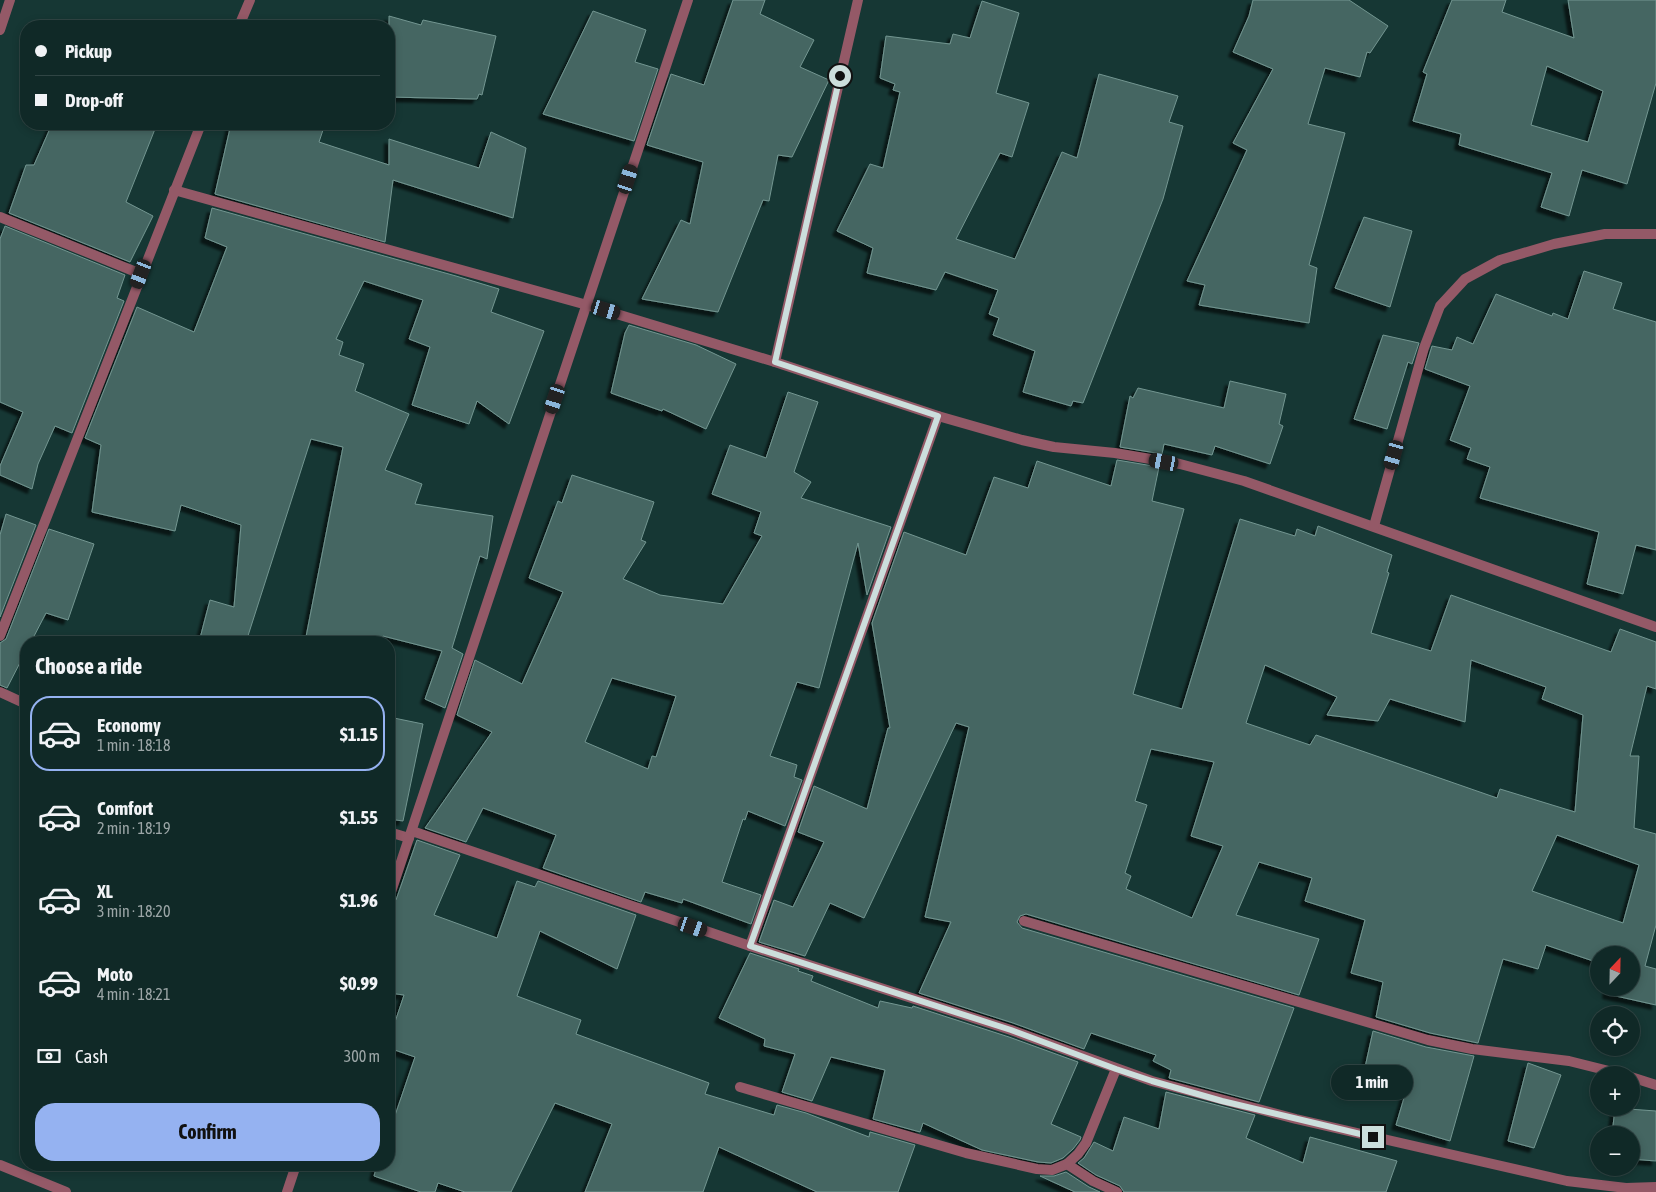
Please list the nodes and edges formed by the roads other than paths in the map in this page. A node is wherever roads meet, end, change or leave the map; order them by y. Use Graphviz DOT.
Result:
graph roads {
  1 [pos="10,0"];
  2 [pos="250,0"];
  3 [pos="688,0"];
  4 [pos="858,0"];
  5 [pos="242,20"];
  6 [pos="0,30"];
  7 [pos="198,130"];
  8 [pos="174,190"];
  9 [pos="0,217"];
  10 [pos="1656,234"];
  11 [pos="141,274"];
  12 [pos="587,305"];
  13 [pos="775,362"];
  14 [pos="938,416"];
  15 [pos="1374,526"];
  16 [pos="1656,627"];
  17 [pos="0,636"];
  18 [pos="0,692"];
  19 [pos="20,701"];
  20 [pos="395,833"];
  21 [pos="411,834"];
  22 [pos="395,881"];
  23 [pos="1024,921"];
  24 [pos="750,946"];
  25 [pos="1590,1066"];
  26 [pos="1116,1069"];
  27 [pos="1640,1080"];
  28 [pos="1656,1085"];
  29 [pos="740,1086"];
  30 [pos="1067,1164"];
  31 [pos="0,1165"];
  32 [pos="294,1171"];
  33 [pos="1656,1187"];
  34 [pos="66,1192"];
  35 [pos="287,1192"];
  36 [pos="1117,1192"];
  1 -- 6 [label="street"];
  2 -- 5 [label="street"];
  3 -- 12 [label="street"];
  4 -- 13 [label="street"];
  7 -- 8 [label="street"];
  8 -- 11 [label="street"];
  8 -- 12 [label="street"];
  9 -- 11 [label="street"];
  10 -- 15 [label="street"];
  11 -- 17 [label="street"];
  12 -- 13 [label="street"];
  12 -- 21 [label="street"];
  13 -- 14 [label="street"];
  14 -- 15 [label="street"];
  14 -- 24 [label="street"];
  15 -- 16 [label="street"];
  18 -- 19 [label="street"];
  20 -- 21 [label="street"];
  21 -- 22 [label="street"];
  21 -- 24 [label="street"];
  23 -- 25 [label="street"];
  24 -- 26 [label="street"];
  26 -- 30 [label="street"];
  26 -- 33 [label="street"];
  27 -- 28 [label="street"];
  29 -- 30 [label="street"];
  30 -- 36 [label="street"];
  31 -- 34 [label="street"];
  32 -- 35 [label="street"];
}
